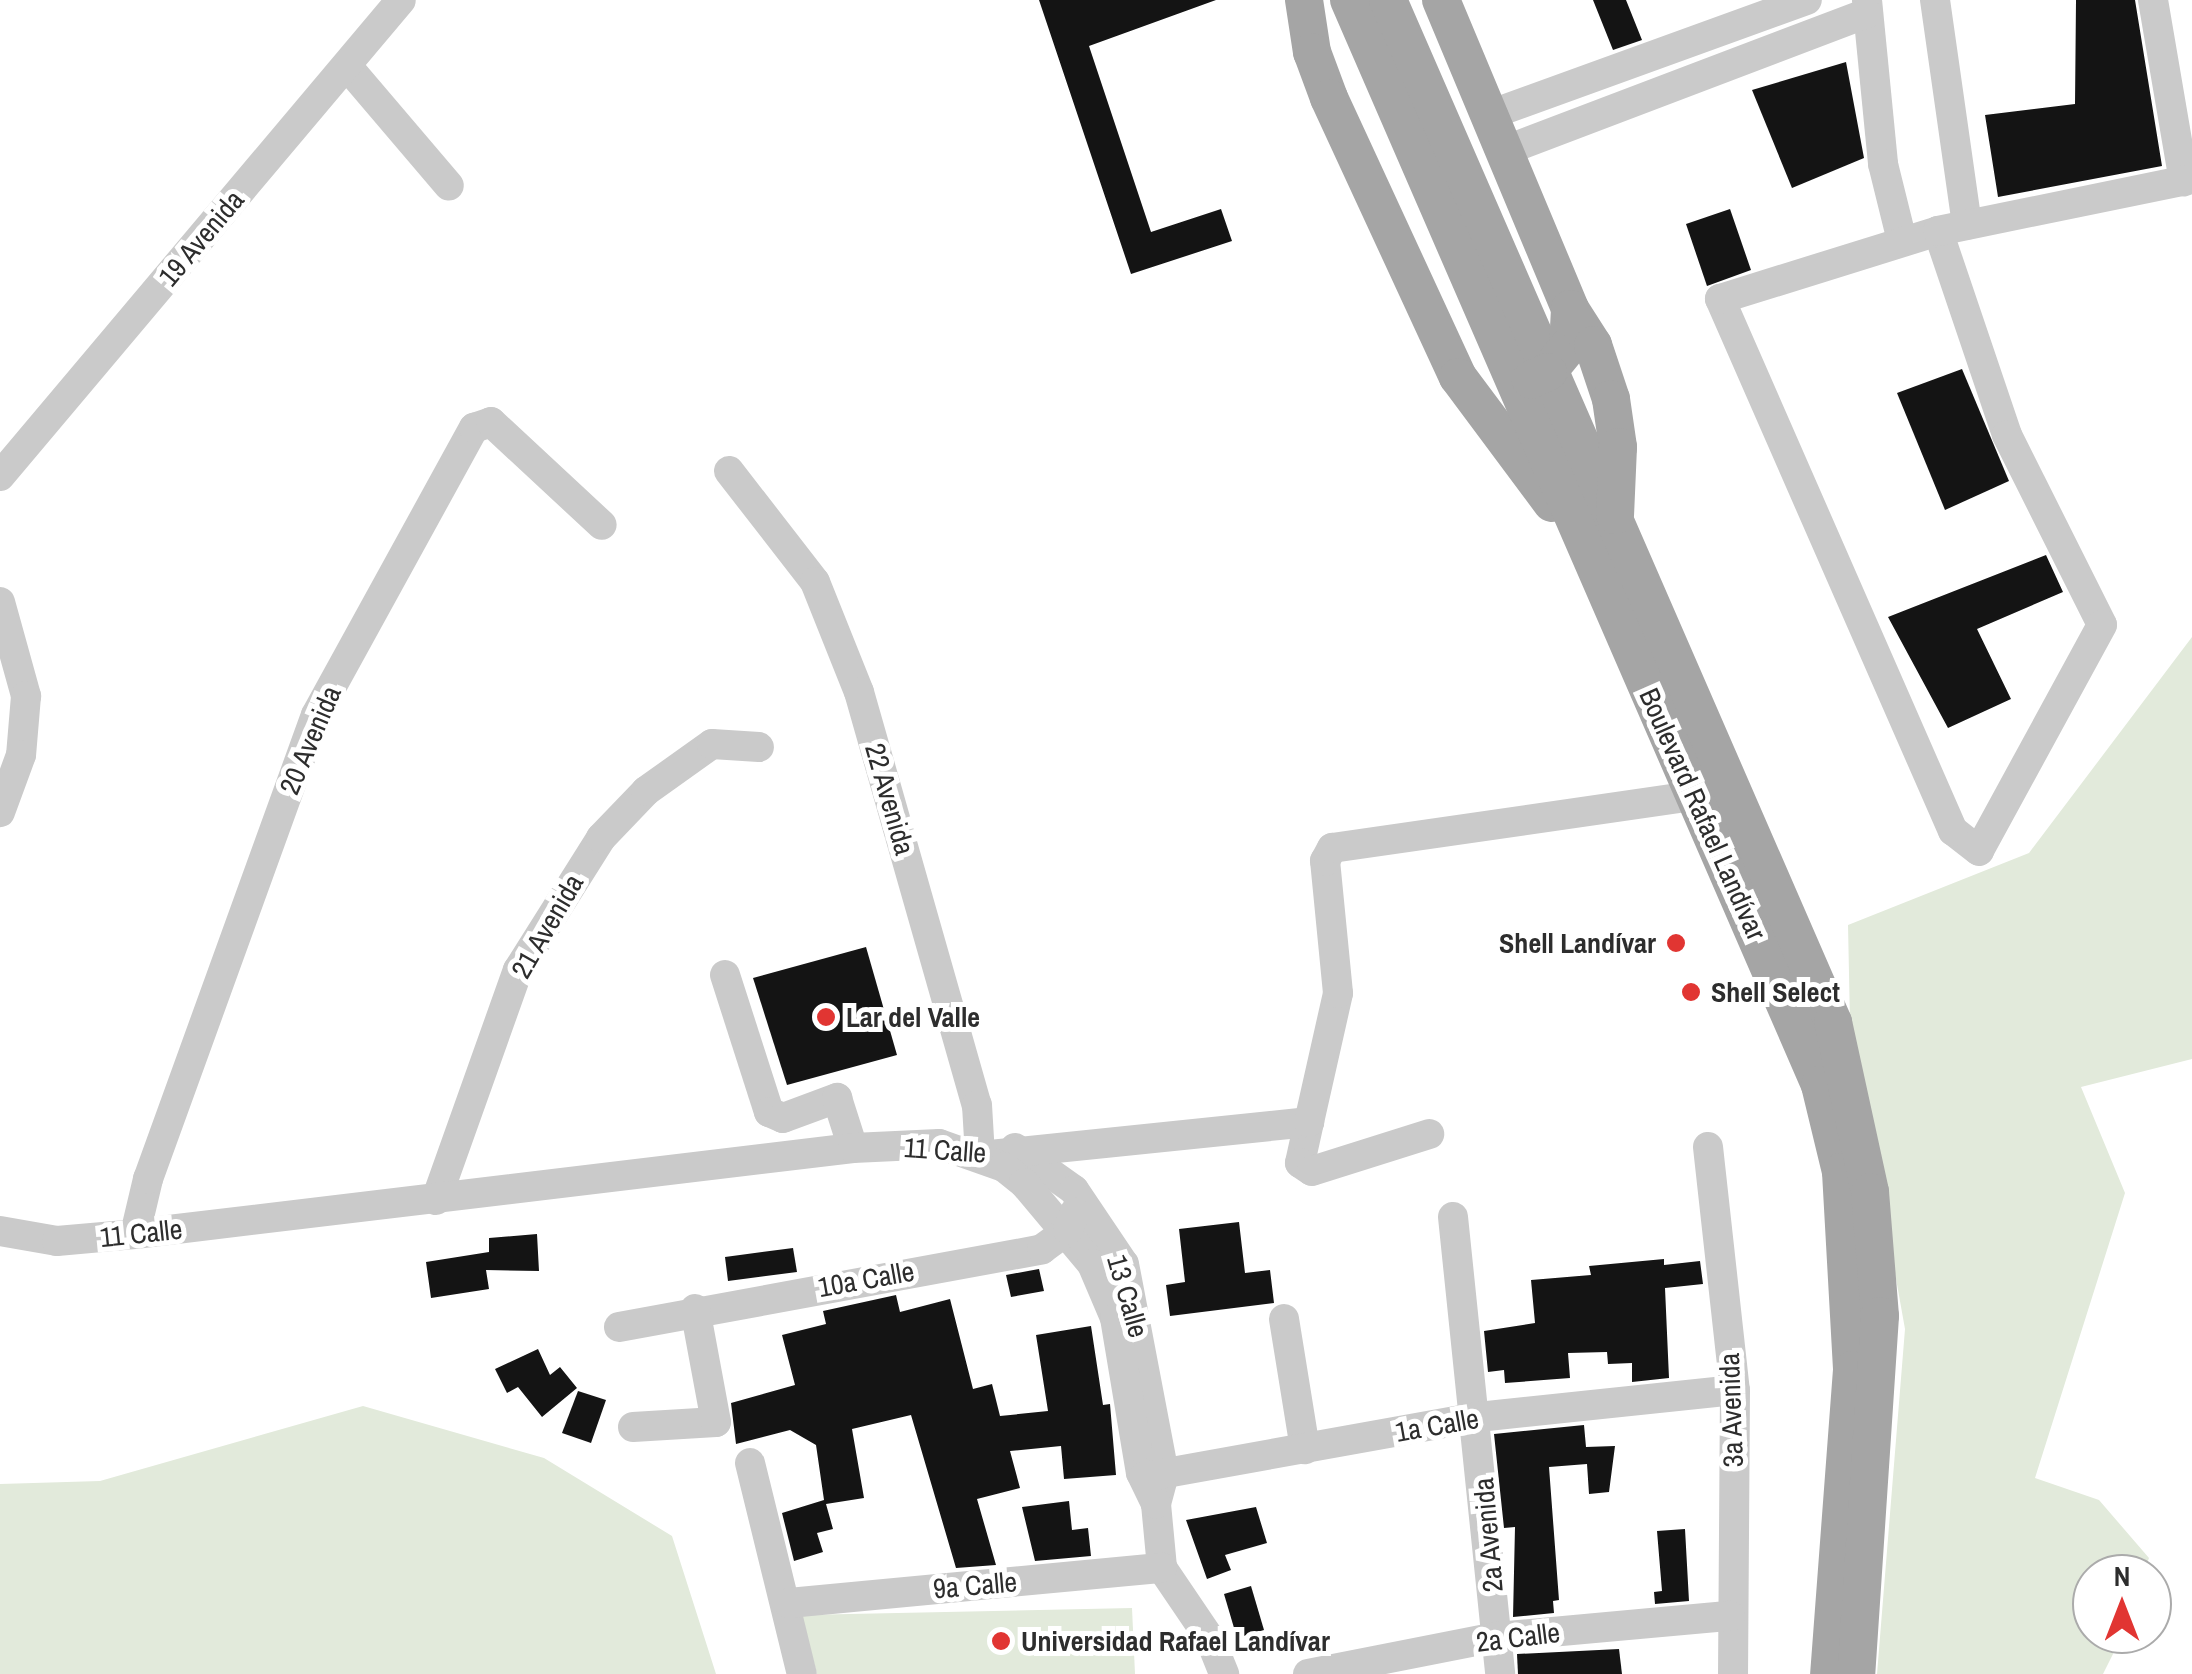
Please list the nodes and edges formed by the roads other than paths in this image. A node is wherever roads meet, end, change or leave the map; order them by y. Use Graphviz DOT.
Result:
graph roads {
  1 [pos="401,0"];
  2 [pos="1304,0"];
  3 [pos="1349,0"];
  4 [pos="1388,0"];
  5 [pos="1441,0"];
  6 [pos="1807,0"];
  7 [pos="1935,0"];
  8 [pos="2153,0"];
  9 [pos="1867,7"];
  10 [pos="1694,41"];
  11 [pos="347,66"];
  12 [pos="1710,73"];
  13 [pos="1591,78"];
  14 [pos="1606,112"];
  15 [pos="1489,116"];
  16 [pos="1504,150"];
  17 [pos="2188,180"];
  18 [pos="449,186"];
  19 [pos="1952,228"];
  20 [pos="1902,241"];
  21 [pos="1570,308"];
  22 [pos="1458,377"];
  23 [pos="1532,379"];
  24 [pos="729,470"];
  25 [pos="0,476"];
  26 [pos="1615,520"];
  27 [pos="602,525"];
  28 [pos="1579,535"];
  29 [pos="0,602"];
  30 [pos="759,747"];
  31 [pos="1694,796"];
  32 [pos="0,812"];
  33 [pos="724,975"];
  34 [pos="1308,1122"];
  35 [pos="1429,1134"];
  36 [pos="940,1144"];
  37 [pos="1708,1146"];
  38 [pos="977,1147"];
  39 [pos="854,1148"];
  40 [pos="1018,1150"];
  41 [pos="1074,1190"];
  42 [pos="436,1200"];
  43 [pos="1453,1217"];
  44 [pos="1068,1230"];
  45 [pos="0,1231"];
  46 [pos="135,1234"];
  47 [pos="695,1308"];
  48 [pos="1284,1320"];
  49 [pos="619,1327"];
  50 [pos="1734,1390"];
  51 [pos="1478,1417"];
  52 [pos="633,1428"];
  53 [pos="1305,1448"];
  54 [pos="750,1464"];
  55 [pos="1154,1485"];
  56 [pos="1162,1568"];
  57 [pos="789,1603"];
  58 [pos="1730,1616"];
  59 [pos="1497,1637"];
  60 [pos="802,1674"];
  61 [pos="1224,1674"];
  62 [pos="1308,1674"];
  63 [pos="1500,1674"];
  64 [pos="1734,1674"];
  65 [pos="1829,1674"];
  66 [pos="1856,1674"];
  1 -- 11 [label="street, 19 Avenida"];
  2 -- 22 [label="main road"];
  3 -- 23 [label="main road, Boulevard Rafael Landívar"];
  4 -- 23 [label="main road, Boulevard Rafael Landívar"];
  5 -- 15 [label="main road"];
  6 -- 10 [label="street"];
  7 -- 19 [label="street"];
  8 -- 17 [label="street"];
  9 -- 12 [label="street"];
  9 -- 20 [label="street"];
  10 -- 12 [label="street"];
  10 -- 13 [label="street"];
  11 -- 18 [label="street"];
  11 -- 25 [label="street, 19 Avenida"];
  12 -- 14 [label="street"];
  13 -- 14 [label="street"];
  13 -- 15 [label="street"];
  14 -- 16 [label="street"];
  15 -- 16 [label="main road"];
  16 -- 21 [label="main road"];
  17 -- 19 [label="street"];
  19 -- 20 [label="street"];
  19 -- 20 [label="street"];
  21 -- 23 [label="main road"];
  21 -- 26 [label="main road"];
  22 -- 23 [label="main road"];
  22 -- 28 [label="main road"];
  23 -- 26 [label="main road, Boulevard Rafael Landívar"];
  23 -- 28 [label="main road, Boulevard Rafael Landívar"];
  24 -- 38 [label="street, 22 Avenida"];
  26 -- 66 [label="main road, Boulevard Rafael Landívar"];
  27 -- 46 [label="street, 20 Avenida"];
  28 -- 31 [label="main road, Boulevard Rafael Landívar"];
  29 -- 32 [label="street"];
  30 -- 42 [label="street, 21 Avenida"];
  31 -- 34 [label="street"];
  31 -- 65 [label="main road, Boulevard Rafael Landívar"];
  33 -- 39 [label="street"];
  34 -- 35 [label="street"];
  34 -- 40 [label="street, 11 Calle"];
  36 -- 38 [label="street, 13 Calle"];
  36 -- 39 [label="street, 11 Calle"];
  37 -- 50 [label="street, 3a Avenida"];
  38 -- 40 [label="street, 13 Calle"];
  38 -- 44 [label="street, 13 Calle"];
  39 -- 42 [label="street, 11 Calle"];
  40 -- 41 [label="street, 13 Calle"];
  41 -- 44 [label="street"];
  41 -- 55 [label="street, 13 Calle"];
  42 -- 46 [label="street, 11 Calle"];
  43 -- 51 [label="street, 2a Avenida"];
  44 -- 47 [label="street, 10a Calle"];
  44 -- 55 [label="street, 13 Calle"];
  45 -- 46 [label="street, 11 Calle"];
  47 -- 49 [label="street, 10a Calle"];
  47 -- 52 [label="street"];
  48 -- 53 [label="street"];
  50 -- 51 [label="street, 1a Calle"];
  50 -- 58 [label="street, 3a Avenida"];
  51 -- 53 [label="street, 1a Calle"];
  51 -- 59 [label="street, 2a Avenida"];
  53 -- 55 [label="street, 1a Calle"];
  54 -- 57 [label="street"];
  55 -- 56 [label="street, 13 Calle"];
  56 -- 57 [label="street, 9a Calle"];
  56 -- 61 [label="street"];
  57 -- 60 [label="street"];
  58 -- 59 [label="street, 2a Calle"];
  58 -- 64 [label="street, 3a Avenida"];
  59 -- 62 [label="street, 2a Calle"];
  59 -- 63 [label="street, 2a Avenida"];
}
